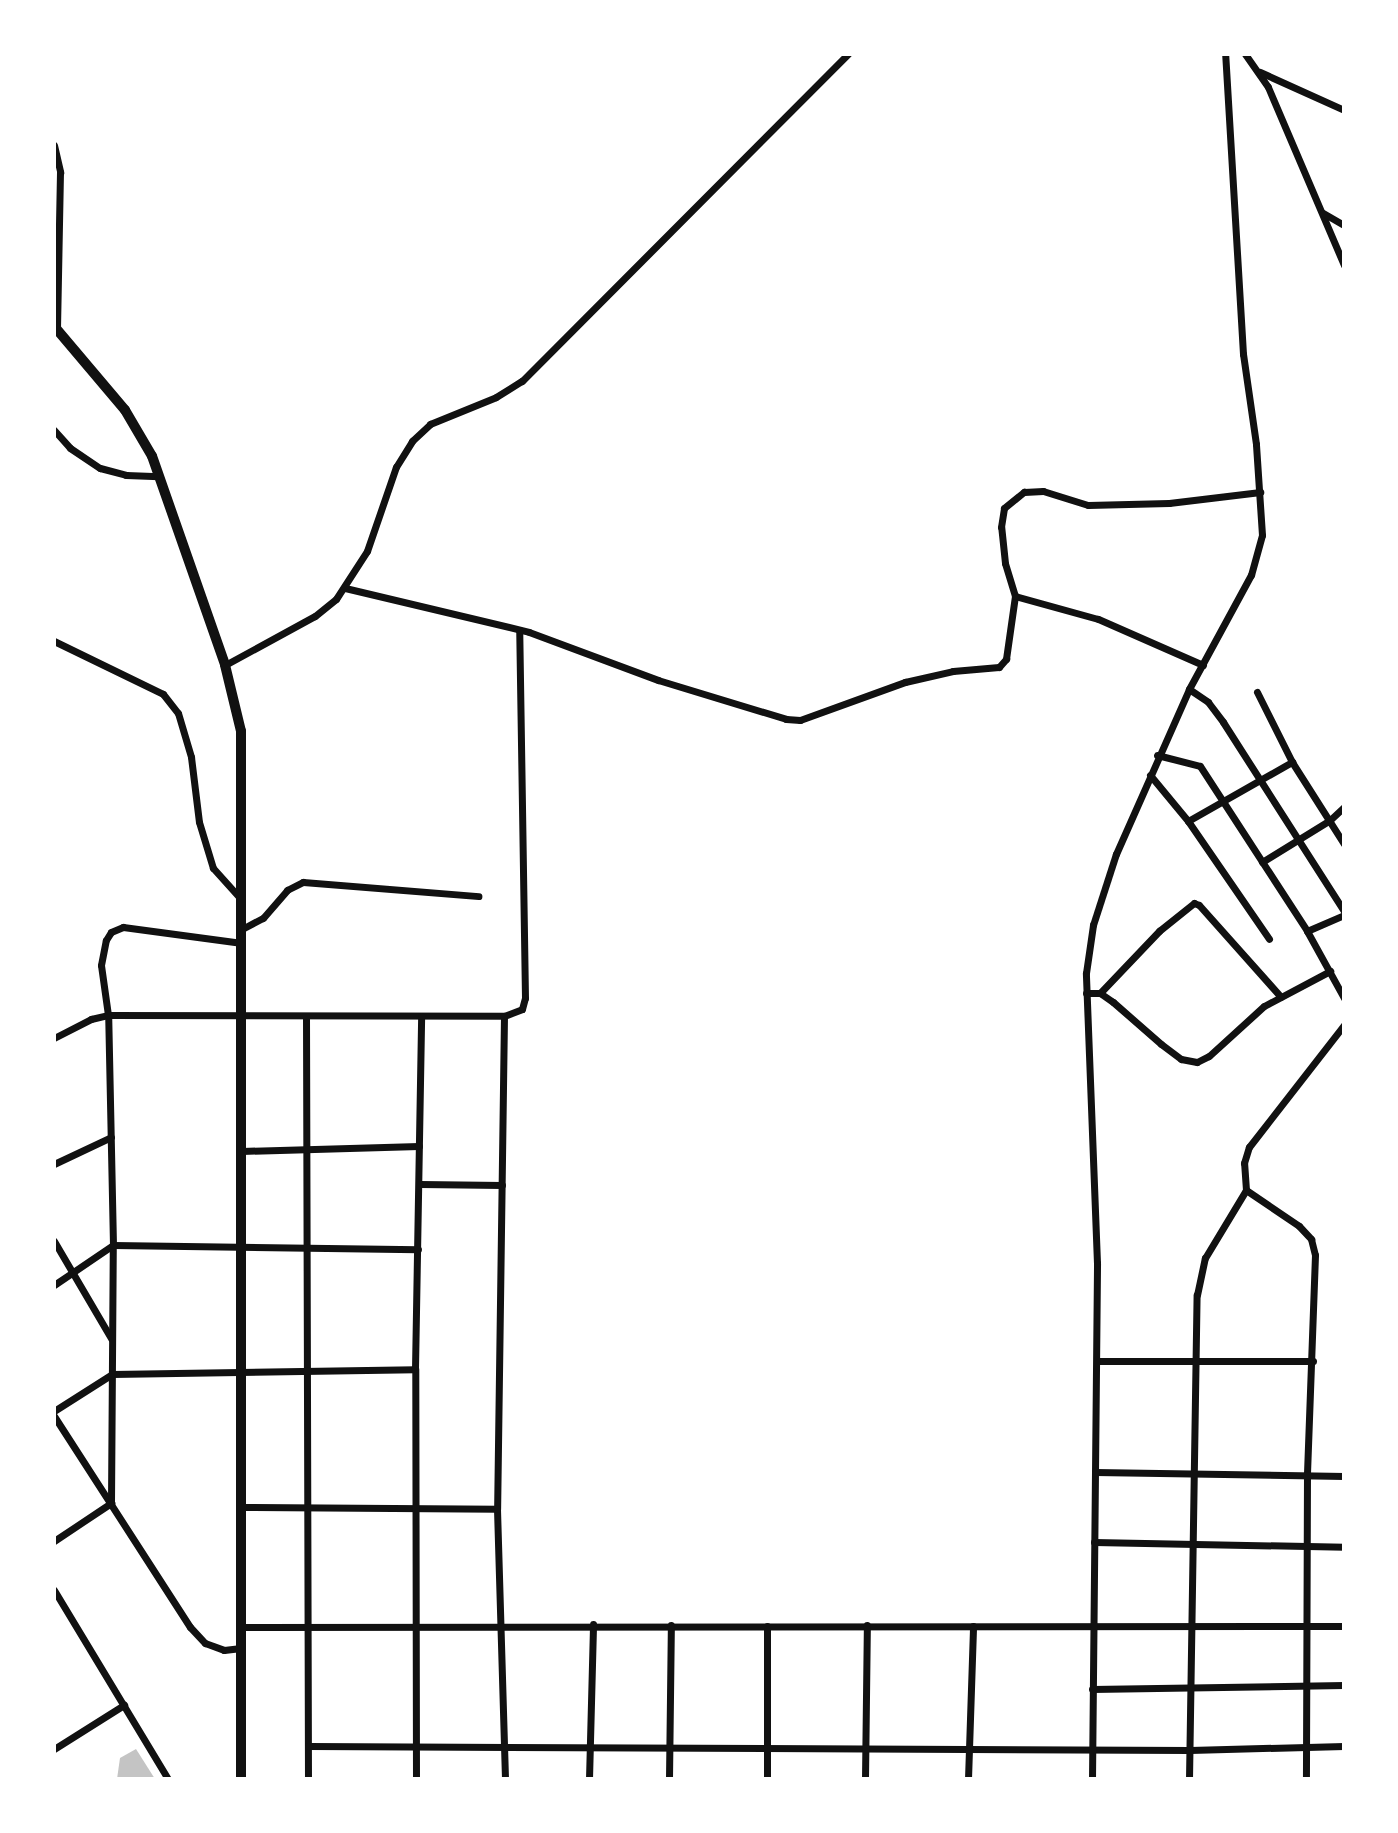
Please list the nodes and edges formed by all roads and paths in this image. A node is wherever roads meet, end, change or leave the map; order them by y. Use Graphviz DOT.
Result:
graph roads {
  1 [pos="848,54"];
  2 [pos="1225,54"];
  3 [pos="1245,54"];
  4 [pos="1258,71"];
  5 [pos="1344,110"];
  6 [pos="54,145"];
  7 [pos="1323,213"];
  8 [pos="1344,225"];
  9 [pos="1344,265"];
  10 [pos="57,332"];
  11 [pos="54,430"];
  12 [pos="159,476"];
  13 [pos="1260,492"];
  14 [pos="345,588"];
  15 [pos="1015,596"];
  16 [pos="519,630"];
  17 [pos="54,641"];
  18 [pos="225,665"];
  19 [pos="1203,665"];
  20 [pos="1189,689"];
  21 [pos="1257,692"];
  22 [pos="1157,755"];
  23 [pos="1292,762"];
  24 [pos="1150,775"];
  25 [pos="1259,782"];
  26 [pos="1223,801"];
  27 [pos="1344,807"];
  28 [pos="1330,820"];
  29 [pos="1188,821"];
  30 [pos="1298,840"];
  31 [pos="1344,844"];
  32 [pos="1262,862"];
  33 [pos="478,896"];
  34 [pos="242,899"];
  35 [pos="1344,913"];
  36 [pos="242,929"];
  37 [pos="1307,931"];
  38 [pos="1269,939"];
  39 [pos="242,943"];
  40 [pos="1330,971"];
  41 [pos="1086,993"];
  42 [pos="1100,993"];
  43 [pos="1281,997"];
  44 [pos="1344,998"];
  45 [pos="108,1015"];
  46 [pos="306,1016"];
  47 [pos="421,1016"];
  48 [pos="504,1016"];
  49 [pos="242,1017"];
  50 [pos="1344,1025"];
  51 [pos="54,1038"];
  52 [pos="111,1137"];
  53 [pos="419,1146"];
  54 [pos="306,1147"];
  55 [pos="242,1151"];
  56 [pos="54,1164"];
  57 [pos="420,1184"];
  58 [pos="502,1185"];
  59 [pos="1246,1190"];
  60 [pos="54,1241"];
  61 [pos="113,1245"];
  62 [pos="242,1246"];
  63 [pos="307,1247"];
  64 [pos="418,1249"];
  65 [pos="74,1272"];
  66 [pos="54,1285"];
  67 [pos="112,1340"];
  68 [pos="1097,1361"];
  69 [pos="1313,1361"];
  70 [pos="1194,1362"];
  71 [pos="415,1369"];
  72 [pos="306,1372"];
  73 [pos="241,1373"];
  74 [pos="112,1374"];
  75 [pos="54,1413"];
  76 [pos="1095,1472"];
  77 [pos="1307,1474"];
  78 [pos="1191,1475"];
  79 [pos="1344,1476"];
  80 [pos="111,1503"];
  81 [pos="307,1506"];
  82 [pos="242,1507"];
  83 [pos="415,1508"];
  84 [pos="497,1509"];
  85 [pos="54,1541"];
  86 [pos="1094,1542"];
  87 [pos="1190,1546"];
  88 [pos="1307,1547"];
  89 [pos="1344,1547"];
  90 [pos="54,1590"];
  91 [pos="501,1624"];
  92 [pos="593,1624"];
  93 [pos="308,1625"];
  94 [pos="417,1625"];
  95 [pos="671,1625"];
  96 [pos="867,1625"];
  97 [pos="767,1626"];
  98 [pos="973,1626"];
  99 [pos="1189,1626"];
  100 [pos="1306,1626"];
  101 [pos="1344,1626"];
  102 [pos="241,1627"];
  103 [pos="1092,1627"];
  104 [pos="241,1648"];
  105 [pos="1306,1685"];
  106 [pos="1344,1685"];
  107 [pos="1189,1687"];
  108 [pos="1092,1689"];
  109 [pos="124,1705"];
  110 [pos="308,1746"];
  111 [pos="1344,1746"];
  112 [pos="416,1747"];
  113 [pos="767,1747"];
  114 [pos="866,1747"];
  115 [pos="1305,1747"];
  116 [pos="505,1748"];
  117 [pos="54,1749"];
  118 [pos="589,1749"];
  119 [pos="970,1749"];
  120 [pos="669,1750"];
  121 [pos="1092,1750"];
  122 [pos="1190,1750"];
  123 [pos="168,1779"];
  124 [pos="241,1779"];
  125 [pos="308,1779"];
  126 [pos="416,1779"];
  127 [pos="505,1779"];
  128 [pos="589,1779"];
  129 [pos="669,1779"];
  130 [pos="767,1779"];
  131 [pos="865,1779"];
  132 [pos="968,1779"];
  133 [pos="1092,1779"];
  134 [pos="1189,1779"];
  135 [pos="1306,1779"];
  1 -- 14 [label="street"];
  2 -- 13 [label="street"];
  3 -- 4 [label="street"];
  4 -- 5 [label="street"];
  4 -- 7 [label="street"];
  6 -- 10 [label="street"];
  7 -- 8 [label="street"];
  7 -- 9 [label="street"];
  10 -- 12 [label="main road"];
  11 -- 12 [label="street"];
  12 -- 18 [label="main road"];
  13 -- 15 [label="street"];
  13 -- 19 [label="street"];
  14 -- 16 [label="street"];
  14 -- 18 [label="street"];
  15 -- 16 [label="street"];
  15 -- 19 [label="street"];
  16 -- 48 [label="street"];
  17 -- 34 [label="street"];
  18 -- 34 [label="main road"];
  19 -- 20 [label="street"];
  20 -- 22 [label="street"];
  20 -- 25 [label="street"];
  21 -- 23 [label="street"];
  22 -- 24 [label="street"];
  22 -- 26 [label="street"];
  23 -- 25 [label="street"];
  23 -- 28 [label="street"];
  24 -- 29 [label="street"];
  24 -- 41 [label="street"];
  25 -- 26 [label="street"];
  25 -- 30 [label="street"];
  26 -- 29 [label="street"];
  26 -- 32 [label="street"];
  27 -- 28 [label="street"];
  28 -- 30 [label="street"];
  28 -- 31 [label="street"];
  29 -- 38 [label="street"];
  30 -- 32 [label="street"];
  30 -- 35 [label="street"];
  32 -- 37 [label="street"];
  33 -- 36 [label="street"];
  34 -- 36 [label="main road"];
  35 -- 37 [label="street"];
  36 -- 39 [label="main road"];
  37 -- 40 [label="street"];
  39 -- 45 [label="street"];
  39 -- 49 [label="main road"];
  40 -- 43 [label="street"];
  40 -- 44 [label="street"];
  41 -- 42 [label="street"];
  41 -- 68 [label="street"];
  42 -- 43 [label="street"];
  42 -- 43 [label="street"];
  45 -- 49 [label="street"];
  45 -- 51 [label="street"];
  45 -- 52 [label="street"];
  46 -- 47 [label="street"];
  46 -- 49 [label="street"];
  46 -- 54 [label="street"];
  47 -- 48 [label="street"];
  47 -- 53 [label="street"];
  48 -- 58 [label="street"];
  49 -- 55 [label="main road"];
  50 -- 59 [label="street"];
  52 -- 56 [label="street"];
  52 -- 61 [label="street"];
  53 -- 54 [label="street"];
  53 -- 57 [label="street"];
  54 -- 55 [label="street"];
  54 -- 63 [label="street"];
  55 -- 62 [label="main road"];
  57 -- 58 [label="street"];
  57 -- 64 [label="street"];
  58 -- 84 [label="street"];
  59 -- 69 [label="street"];
  59 -- 70 [label="street"];
  60 -- 65 [label="street"];
  61 -- 62 [label="street"];
  61 -- 65 [label="street"];
  61 -- 67 [label="street"];
  62 -- 63 [label="street"];
  62 -- 73 [label="main road"];
  63 -- 64 [label="street"];
  63 -- 72 [label="street"];
  64 -- 71 [label="street"];
  65 -- 66 [label="street"];
  65 -- 67 [label="street"];
  67 -- 74 [label="street"];
  68 -- 70 [label="street"];
  68 -- 76 [label="street"];
  69 -- 70 [label="street"];
  69 -- 77 [label="street"];
  70 -- 78 [label="street"];
  71 -- 72 [label="street"];
  71 -- 83 [label="street"];
  72 -- 73 [label="street"];
  72 -- 81 [label="street"];
  73 -- 74 [label="street"];
  73 -- 82 [label="main road"];
  74 -- 75 [label="street"];
  74 -- 80 [label="street"];
  75 -- 80 [label="street"];
  76 -- 78 [label="street"];
  76 -- 86 [label="street"];
  77 -- 78 [label="street"];
  77 -- 79 [label="street"];
  77 -- 88 [label="street"];
  78 -- 87 [label="street"];
  80 -- 85 [label="street"];
  80 -- 104 [label="street"];
  81 -- 82 [label="street"];
  81 -- 83 [label="street"];
  81 -- 93 [label="street"];
  82 -- 102 [label="main road"];
  83 -- 84 [label="street"];
  83 -- 94 [label="street"];
  84 -- 91 [label="street"];
  86 -- 87 [label="street"];
  86 -- 103 [label="street"];
  87 -- 88 [label="street"];
  87 -- 99 [label="street"];
  88 -- 89 [label="street"];
  88 -- 100 [label="street"];
  90 -- 109 [label="street"];
  91 -- 92 [label="street"];
  91 -- 94 [label="street"];
  91 -- 116 [label="street"];
  92 -- 95 [label="street"];
  92 -- 118 [label="street"];
  93 -- 94 [label="street"];
  93 -- 102 [label="street"];
  93 -- 110 [label="street"];
  94 -- 112 [label="street"];
  95 -- 97 [label="street"];
  95 -- 120 [label="street"];
  96 -- 97 [label="street"];
  96 -- 98 [label="street"];
  96 -- 114 [label="street"];
  97 -- 113 [label="street"];
  98 -- 103 [label="street"];
  98 -- 119 [label="street"];
  99 -- 100 [label="street"];
  99 -- 103 [label="street"];
  99 -- 107 [label="street"];
  100 -- 101 [label="street"];
  100 -- 105 [label="street"];
  102 -- 104 [label="main road"];
  103 -- 108 [label="street"];
  104 -- 124 [label="main road"];
  105 -- 106 [label="street"];
  105 -- 107 [label="street"];
  105 -- 115 [label="street"];
  107 -- 108 [label="street"];
  107 -- 122 [label="street"];
  108 -- 121 [label="street"];
  109 -- 117 [label="street"];
  109 -- 123 [label="street"];
  110 -- 112 [label="street"];
  110 -- 125 [label="street"];
  111 -- 115 [label="street"];
  112 -- 116 [label="street"];
  112 -- 126 [label="street"];
  113 -- 114 [label="street"];
  113 -- 120 [label="street"];
  113 -- 130 [label="street"];
  114 -- 119 [label="street"];
  114 -- 131 [label="street"];
  115 -- 122 [label="street"];
  115 -- 135 [label="street"];
  116 -- 118 [label="street"];
  116 -- 127 [label="street"];
  118 -- 120 [label="street"];
  118 -- 128 [label="street"];
  119 -- 121 [label="street"];
  119 -- 132 [label="street"];
  120 -- 129 [label="street"];
  121 -- 122 [label="street"];
  121 -- 133 [label="street"];
  122 -- 134 [label="street"];
}
